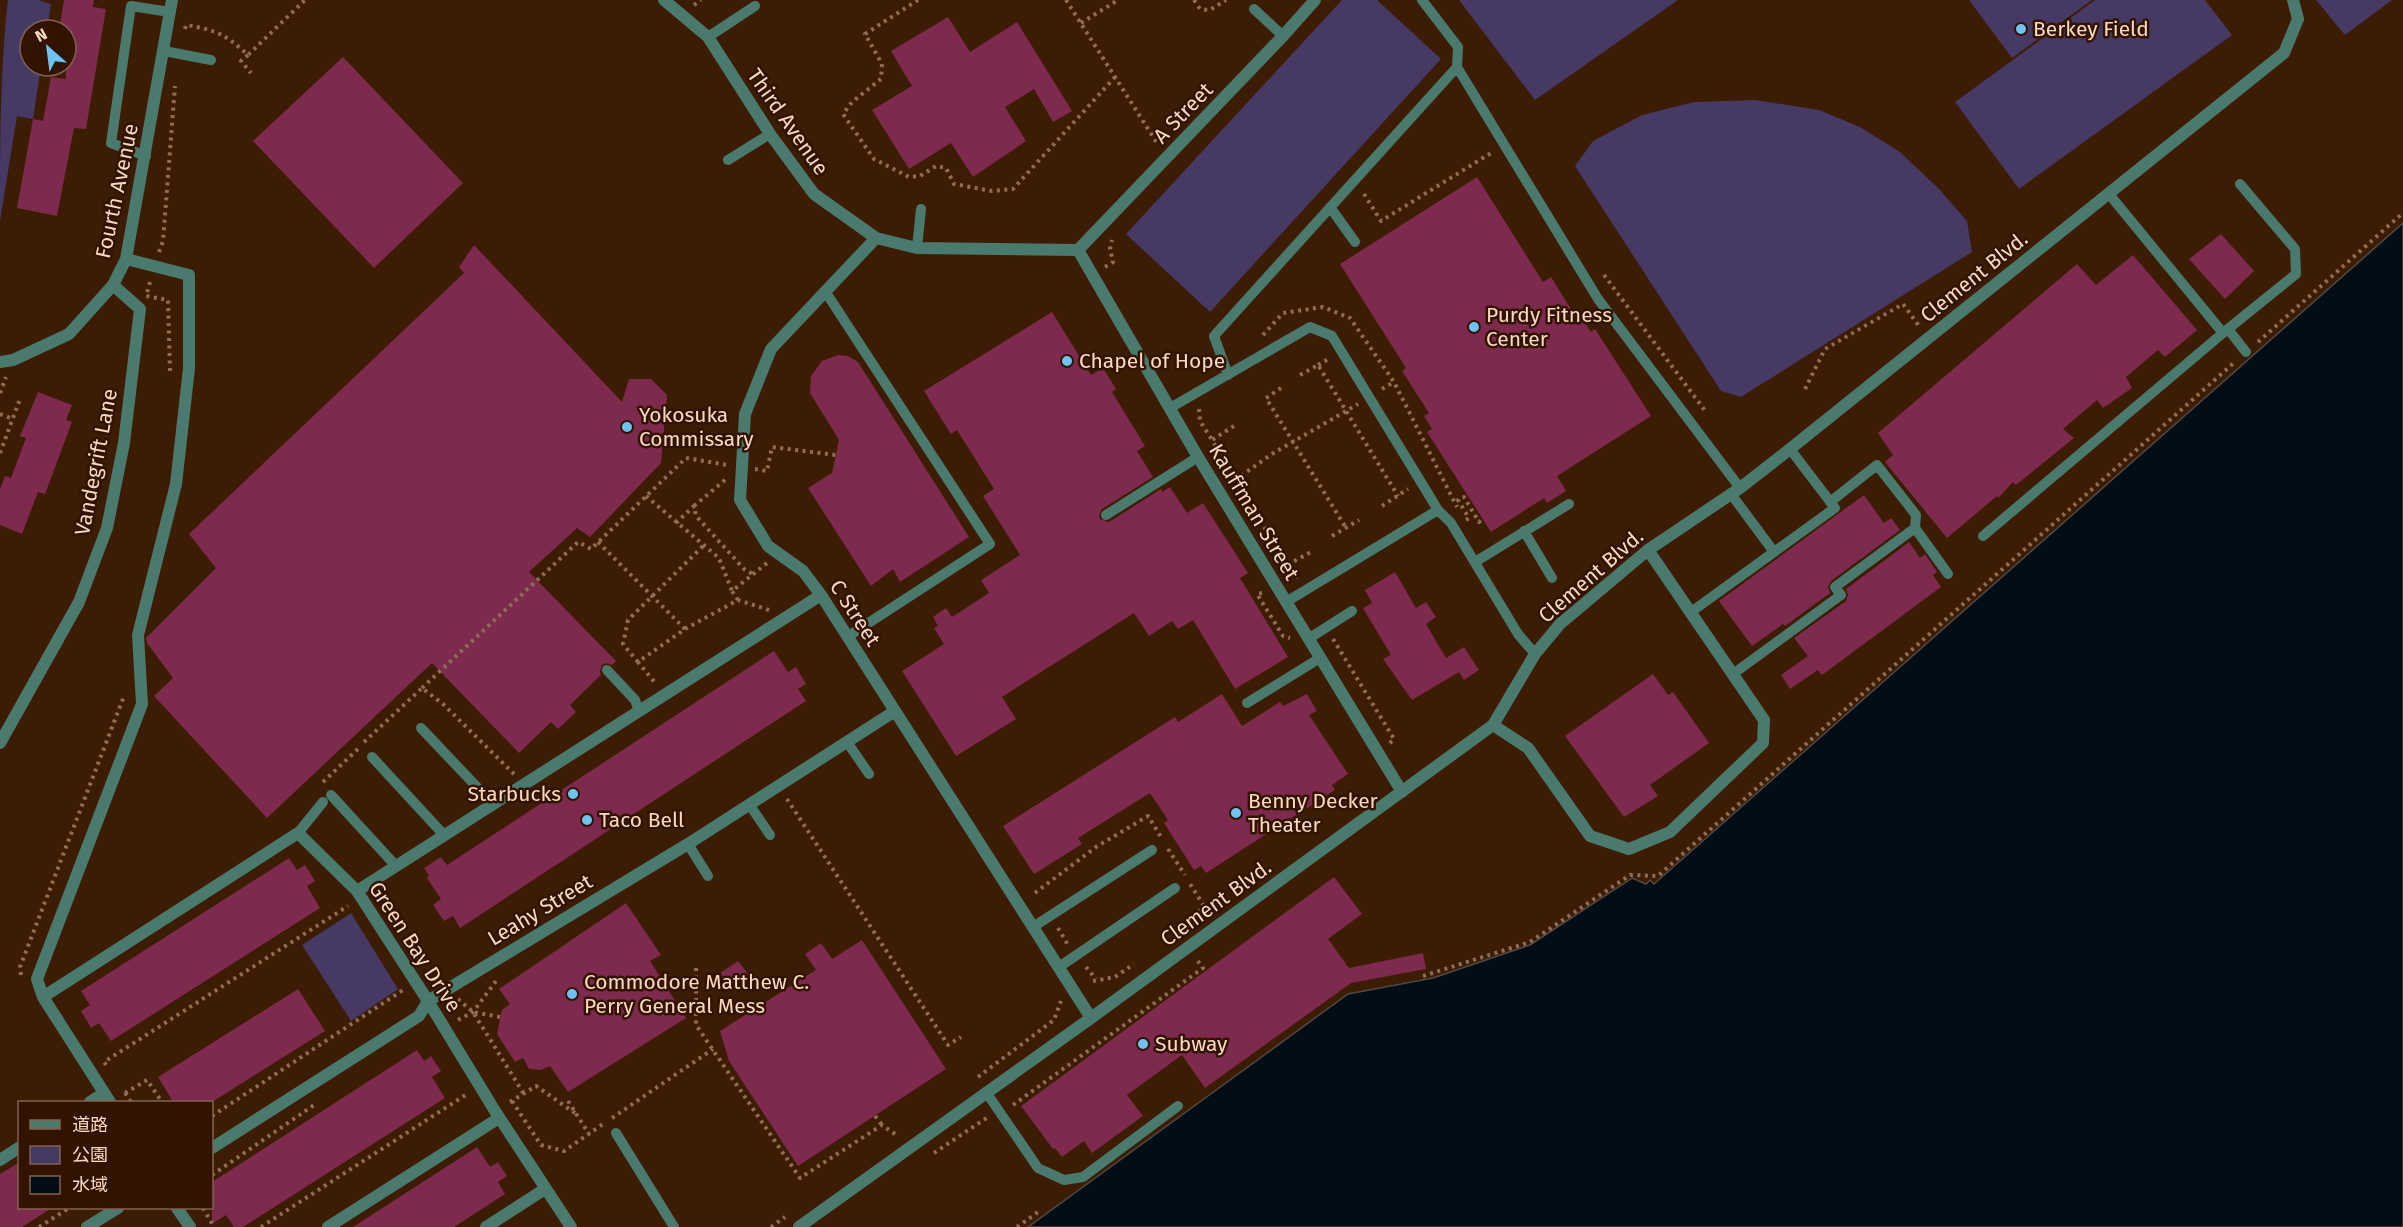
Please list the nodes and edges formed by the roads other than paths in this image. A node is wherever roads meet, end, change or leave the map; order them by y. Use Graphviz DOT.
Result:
graph roads {
  1 [pos="664,0"];
  2 [pos="1315,0"];
  3 [pos="1422,0"];
  4 [pos="2293,0"];
  5 [pos="171,6"];
  6 [pos="755,6"];
  7 [pos="1254,9"];
  8 [pos="1283,36"];
  9 [pos="708,37"];
  10 [pos="164,51"];
  11 [pos="211,60"];
  12 [pos="1457,67"];
  13 [pos="770,134"];
  14 [pos="146,156"];
  15 [pos="728,160"];
  16 [pos="2240,184"];
  17 [pos="2109,194"];
  18 [pos="1330,207"];
  19 [pos="921,209"];
  20 [pos="876,238"];
  21 [pos="1355,242"];
  22 [pos="917,248"];
  23 [pos="1078,250"];
  24 [pos="126,259"];
  25 [pos="113,285"];
  26 [pos="825,291"];
  27 [pos="2225,331"];
  28 [pos="2246,352"];
  29 [pos="0,362"];
  30 [pos="1228,375"];
  31 [pos="1170,408"];
  32 [pos="1790,449"];
  33 [pos="1198,457"];
  34 [pos="1736,491"];
  35 [pos="1830,502"];
  36 [pos="1569,504"];
  37 [pos="1438,510"];
  38 [pos="1106,515"];
  39 [pos="1915,528"];
  40 [pos="1524,531"];
  41 [pos="1983,536"];
  42 [pos="1648,550"];
  43 [pos="1774,552"];
  44 [pos="1474,562"];
  45 [pos="1948,574"];
  46 [pos="1552,578"];
  47 [pos="821,595"];
  48 [pos="1286,602"];
  49 [pos="1352,611"];
  50 [pos="1690,612"];
  51 [pos="848,637"];
  52 [pos="1308,639"];
  53 [pos="1535,654"];
  54 [pos="1320,658"];
  55 [pos="607,670"];
  56 [pos="1732,674"];
  57 [pos="1247,703"];
  58 [pos="639,711"];
  59 [pos="895,711"];
  60 [pos="1493,725"];
  61 [pos="421,728"];
  62 [pos="847,742"];
  63 [pos="0,743"];
  64 [pos="372,757"];
  65 [pos="869,774"];
  66 [pos="1402,792"];
  67 [pos="493,804"];
  68 [pos="749,804"];
  69 [pos="298,834"];
  70 [pos="444,835"];
  71 [pos="770,835"];
  72 [pos="688,844"];
  73 [pos="1152,850"];
  74 [pos="396,866"];
  75 [pos="708,876"];
  76 [pos="1175,888"];
  77 [pos="357,891"];
  78 [pos="1033,927"];
  79 [pos="1059,967"];
  80 [pos="43,997"];
  81 [pos="428,1001"];
  82 [pos="1091,1018"];
  83 [pos="986,1092"];
  84 [pos="107,1098"];
  85 [pos="1178,1106"];
  86 [pos="497,1114"];
  87 [pos="616,1133"];
  88 [pos="213,1147"];
  89 [pos="18,1149"];
  90 [pos="0,1160"];
  91 [pos="545,1189"];
  92 [pos="116,1209"];
  93 [pos="178,1209"];
  94 [pos="87,1227"];
  95 [pos="190,1227"];
  96 [pos="328,1227"];
  97 [pos="486,1227"];
  98 [pos="571,1227"];
  99 [pos="674,1227"];
  100 [pos="799,1227"];
  1 -- 9 [label="street, Third Avenue"];
  2 -- 8 [label="street, A Street"];
  3 -- 12 [label="lane"];
  4 -- 17 [label="street, Clement Blvd."];
  5 -- 10 [label="street, Fourth Avenue"];
  5 -- 14 [label="lane"];
  6 -- 9 [label="lane"];
  7 -- 8 [label="lane"];
  8 -- 23 [label="street, A Street"];
  9 -- 13 [label="street, Third Avenue"];
  10 -- 11 [label="lane"];
  10 -- 14 [label="street, Fourth Avenue"];
  12 -- 18 [label="lane"];
  12 -- 34 [label="lane"];
  13 -- 15 [label="lane"];
  13 -- 20 [label="street, Third Avenue"];
  14 -- 24 [label="street, Fourth Avenue"];
  16 -- 27 [label="lane"];
  17 -- 27 [label="lane"];
  17 -- 32 [label="street, Clement Blvd."];
  18 -- 21 [label="lane"];
  18 -- 30 [label="lane"];
  19 -- 22 [label="lane"];
  20 -- 22 [label="street, Third Avenue"];
  20 -- 26 [label="street, C Street"];
  22 -- 23 [label="street, Third Avenue"];
  23 -- 31 [label="street, Kauffman Street"];
  24 -- 25 [label="street, Fourth Avenue"];
  24 -- 80 [label="street"];
  25 -- 29 [label="street, Fourth Avenue"];
  25 -- 63 [label="street, Vandegrift Lane"];
  26 -- 47 [label="street, C Street"];
  26 -- 51 [label="lane"];
  27 -- 28 [label="lane"];
  27 -- 41 [label="lane"];
  30 -- 31 [label="lane"];
  30 -- 37 [label="lane"];
  31 -- 33 [label="street, Kauffman Street"];
  32 -- 34 [label="street, Clement Blvd."];
  32 -- 35 [label="lane"];
  33 -- 38 [label="lane"];
  33 -- 48 [label="street, Kauffman Street"];
  34 -- 42 [label="street, Clement Blvd."];
  34 -- 43 [label="lane"];
  35 -- 39 [label="lane"];
  35 -- 43 [label="lane"];
  36 -- 40 [label="lane"];
  37 -- 44 [label="lane"];
  37 -- 48 [label="lane"];
  39 -- 45 [label="lane"];
  39 -- 56 [label="lane"];
  40 -- 44 [label="lane"];
  40 -- 46 [label="lane"];
  42 -- 50 [label="street"];
  42 -- 53 [label="street, Clement Blvd."];
  43 -- 50 [label="lane"];
  44 -- 53 [label="lane"];
  47 -- 51 [label="street, C Street"];
  47 -- 58 [label="street"];
  48 -- 52 [label="street, Kauffman Street"];
  49 -- 52 [label="lane"];
  50 -- 56 [label="street"];
  51 -- 59 [label="street, C Street"];
  52 -- 54 [label="street, Kauffman Street"];
  53 -- 60 [label="street, Clement Blvd."];
  54 -- 57 [label="lane"];
  54 -- 66 [label="street, Kauffman Street"];
  55 -- 58 [label="lane"];
  56 -- 60 [label="street"];
  58 -- 67 [label="street"];
  59 -- 62 [label="street, Leahy Street"];
  59 -- 78 [label="street, C Street"];
  60 -- 66 [label="street, Clement Blvd."];
  61 -- 67 [label="lane"];
  62 -- 65 [label="lane"];
  62 -- 68 [label="street, Leahy Street"];
  64 -- 70 [label="lane"];
  66 -- 82 [label="street, Clement Blvd."];
  67 -- 70 [label="street"];
  68 -- 71 [label="lane"];
  68 -- 72 [label="street, Leahy Street"];
  69 -- 74 [label="lane"];
  69 -- 77 [label="street, Green Bay Drive"];
  69 -- 80 [label="street"];
  70 -- 74 [label="street"];
  72 -- 75 [label="lane"];
  72 -- 81 [label="street, Leahy Street"];
  73 -- 78 [label="lane"];
  74 -- 77 [label="street"];
  76 -- 79 [label="lane"];
  77 -- 81 [label="street, Green Bay Drive"];
  78 -- 79 [label="street, C Street"];
  79 -- 82 [label="street, C Street"];
  80 -- 84 [label="street"];
  81 -- 86 [label="street, Green Bay Drive"];
  81 -- 88 [label="street, Leahy Street"];
  82 -- 83 [label="street, Clement Blvd."];
  83 -- 85 [label="lane"];
  83 -- 100 [label="street, Clement Blvd."];
  86 -- 91 [label="street, Green Bay Drive"];
  86 -- 96 [label="street"];
  87 -- 99 [label="lane"];
  89 -- 90 [label="street"];
  91 -- 97 [label="street"];
  91 -- 98 [label="street, Green Bay Drive"];
  92 -- 94 [label="street"];
  93 -- 95 [label="street"];
}
